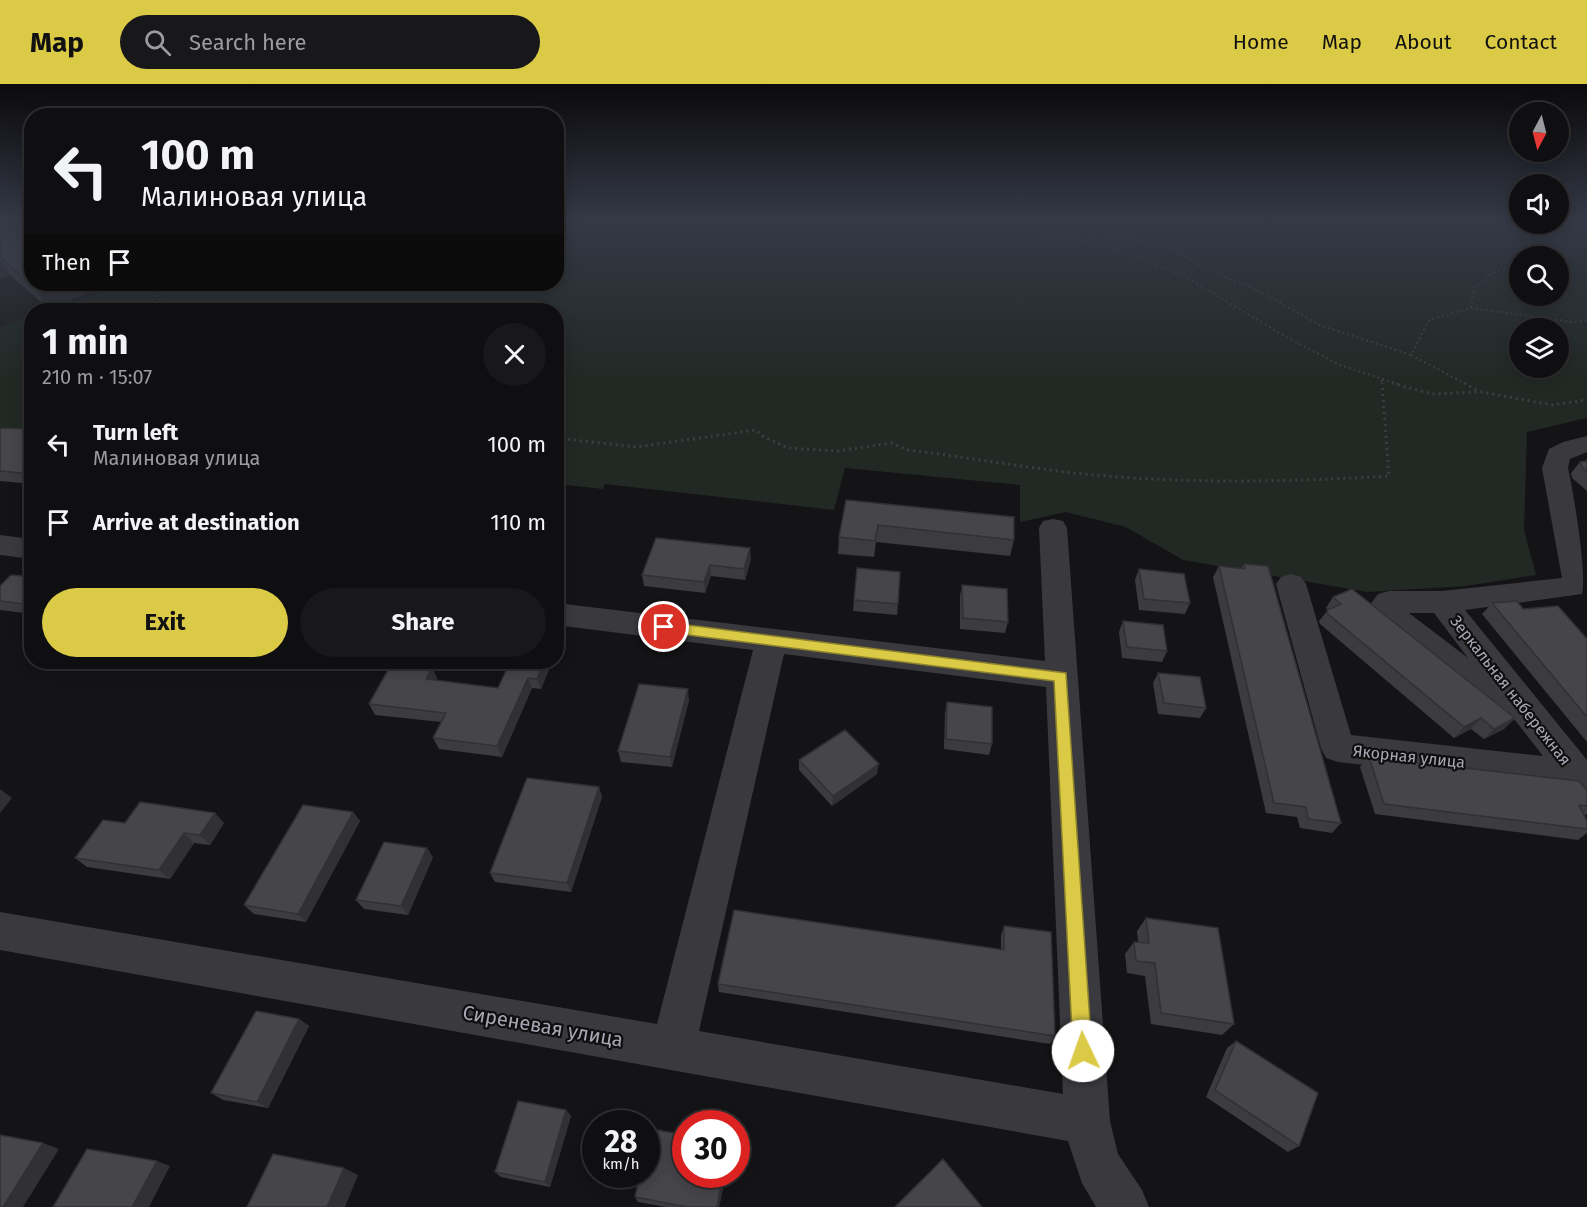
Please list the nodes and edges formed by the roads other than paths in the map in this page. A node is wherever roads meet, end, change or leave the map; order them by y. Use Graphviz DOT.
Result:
graph roads {
  1 [pos="1587,444"];
  2 [pos="1575,516"];
  3 [pos="1053,528"];
  4 [pos="0,545"];
  5 [pos="24,548"];
  6 [pos="1580,563"];
  7 [pos="1291,584"];
  8 [pos="1442,602"];
  9 [pos="564,615"];
  10 [pos="771,641"];
  11 [pos="1061,676"];
  12 [pos="1548,738"];
  13 [pos="1582,781"];
  14 [pos="0,931"];
  15 [pos="673,1048"];
  16 [pos="1087,1121"];
  17 [pos="1125,1207"];
  1 -- 2 [label="street, Зеркальная набережная"];
  2 -- 6 [label="street, Зеркальная набережная"];
  3 -- 11 [label="street"];
  4 -- 5 [label="street"];
  6 -- 8 [label="street, Зеркальная набережная"];
  7 -- 13 [label="street, Якорная улица"];
  8 -- 12 [label="street, Зеркальная набережная"];
  8 -- 12 [label="street"];
  9 -- 10 [label="street"];
  10 -- 11 [label="street"];
  10 -- 15 [label="street"];
  11 -- 16 [label="street"];
  12 -- 13 [label="street, Зеркальная набережная"];
  14 -- 15 [label="street, Сиреневая улица"];
  15 -- 16 [label="street, Сиреневая улица"];
  16 -- 17 [label="street"];
}
